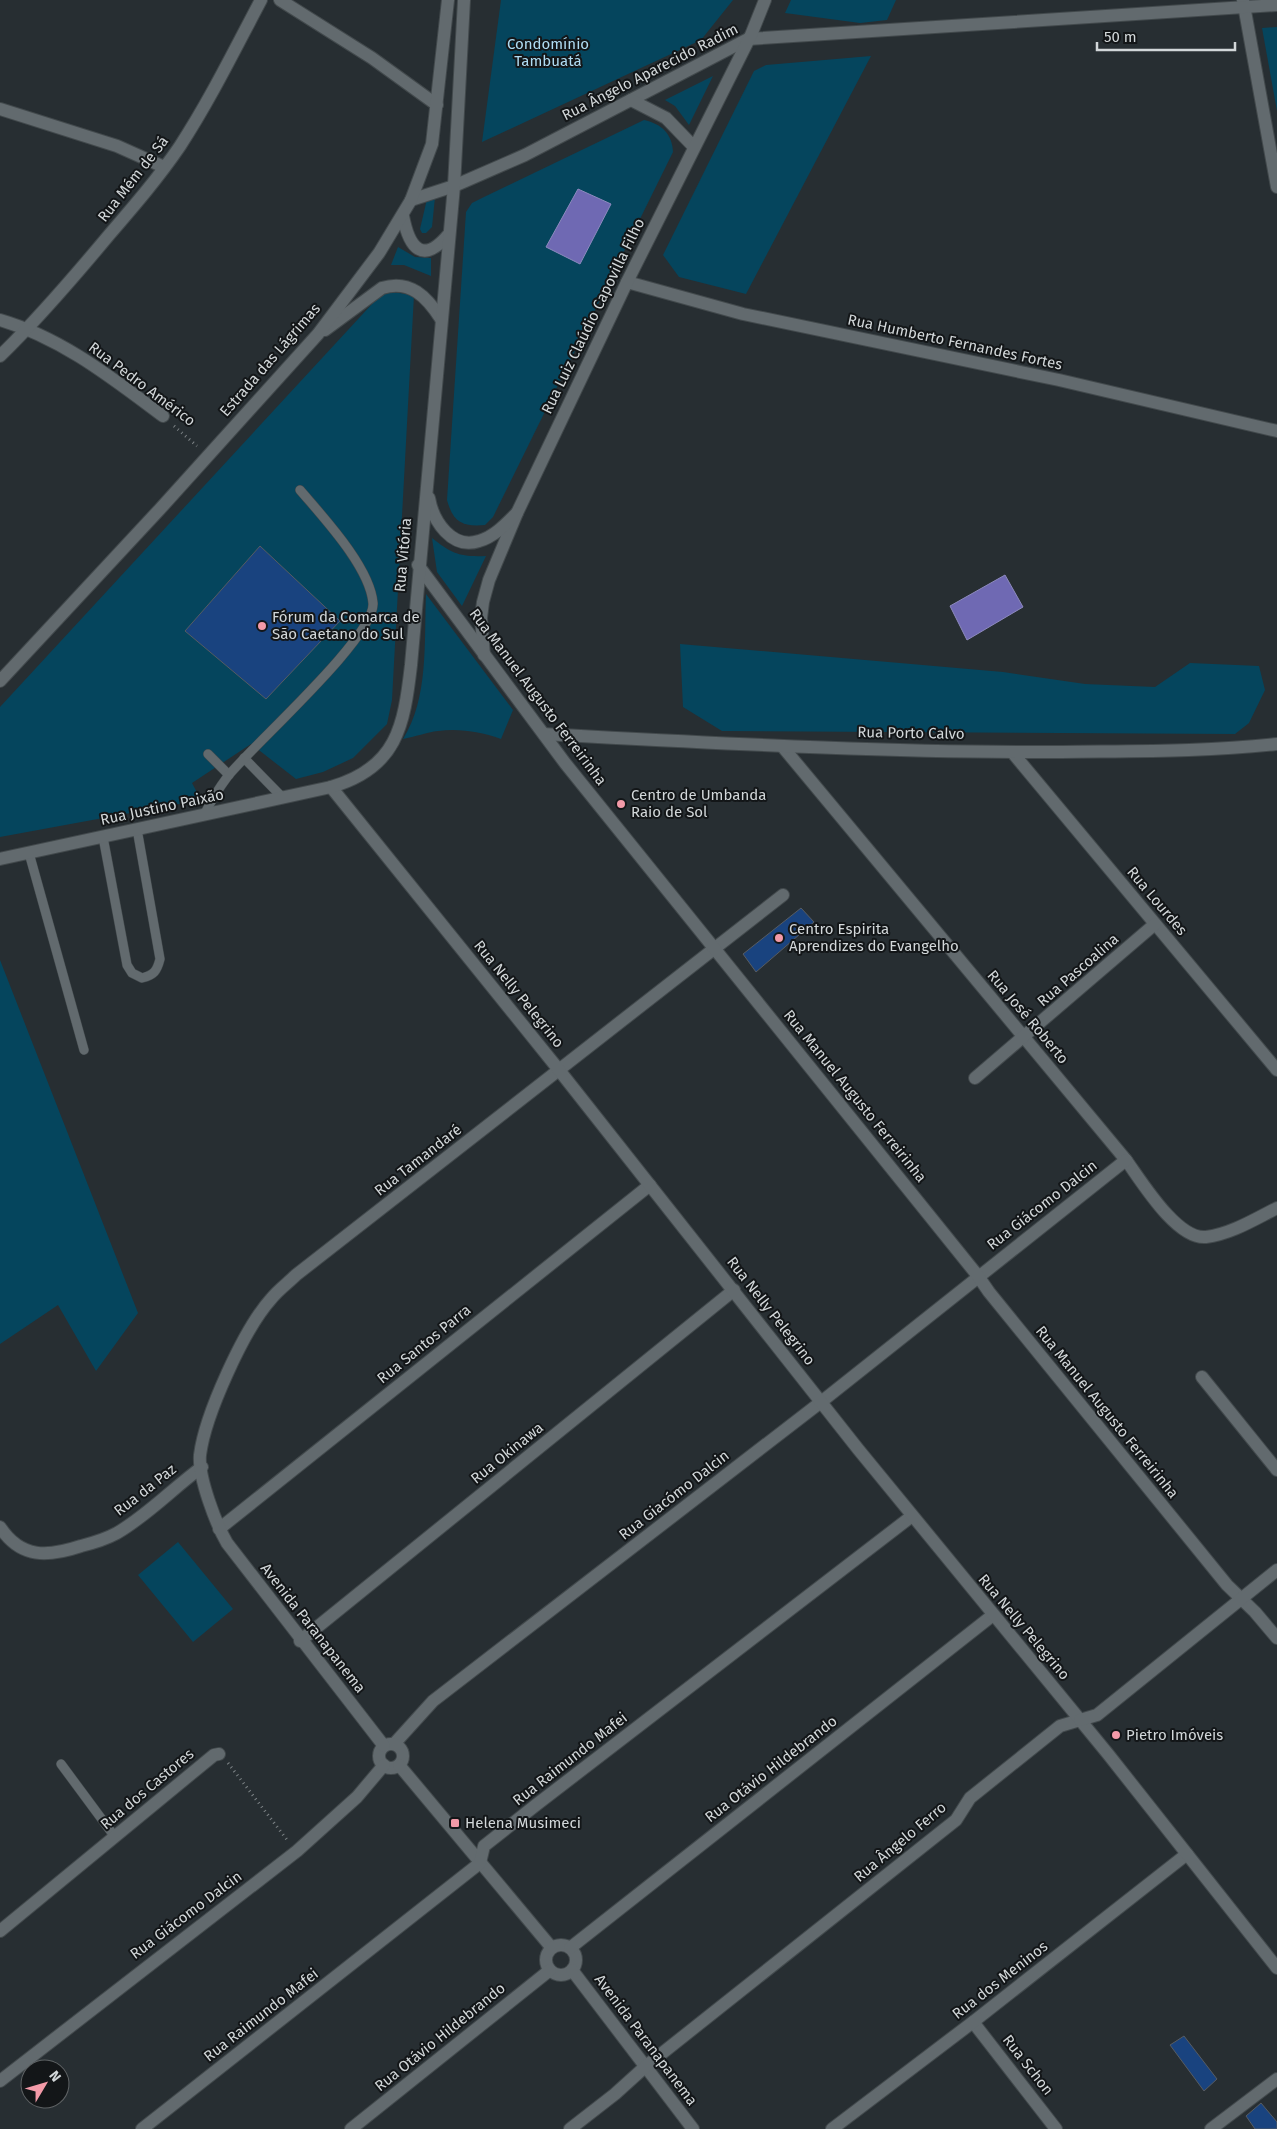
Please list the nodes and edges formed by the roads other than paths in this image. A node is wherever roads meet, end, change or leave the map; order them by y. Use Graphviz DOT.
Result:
graph roads {
  1 [pos="261,0"];
  2 [pos="280,0"];
  3 [pos="448,0"];
  4 [pos="464,0"];
  5 [pos="765,0"];
  6 [pos="1243,4"];
  7 [pos="1277,5"];
  8 [pos="748,39"];
  9 [pos="631,100"];
  10 [pos="437,105"];
  11 [pos="0,110"];
  12 [pos="694,148"];
  13 [pos="164,167"];
  14 [pos="454,186"];
  15 [pos="1277,187"];
  16 [pos="411,200"];
  17 [pos="403,216"];
  18 [pos="449,234"];
  19 [pos="627,282"];
  20 [pos="441,319"];
  21 [pos="0,320"];
  22 [pos="28,328"];
  23 [pos="318,334"];
  24 [pos="0,356"];
  25 [pos="163,416"];
  26 [pos="1277,431"];
  27 [pos="426,482"];
  28 [pos="300,490"];
  29 [pos="517,513"];
  30 [pos="418,566"];
  31 [pos="484,655"];
  32 [pos="0,681"];
  33 [pos="544,734"];
  34 [pos="1277,744"];
  35 [pos="782,746"];
  36 [pos="1012,752"];
  37 [pos="208,754"];
  38 [pos="244,758"];
  39 [pos="229,775"];
  40 [pos="331,787"];
  41 [pos="283,798"];
  42 [pos="204,814"];
  43 [pos="137,829"];
  44 [pos="103,836"];
  45 [pos="29,852"];
  46 [pos="0,859"];
  47 [pos="783,895"];
  48 [pos="1155,924"];
  49 [pos="716,950"];
  50 [pos="1024,1037"];
  51 [pos="84,1050"];
  52 [pos="559,1070"];
  53 [pos="1277,1070"];
  54 [pos="975,1078"];
  55 [pos="1126,1160"];
  56 [pos="650,1185"];
  57 [pos="1277,1208"];
  58 [pos="978,1276"];
  59 [pos="734,1290"];
  60 [pos="1202,1377"];
  61 [pos="821,1402"];
  62 [pos="202,1467"];
  63 [pos="1277,1470"];
  64 [pos="912,1516"];
  65 [pos="0,1527"];
  66 [pos="219,1529"];
  67 [pos="4,1542"];
  68 [pos="1277,1570"];
  69 [pos="1240,1598"];
  70 [pos="993,1615"];
  71 [pos="1277,1638"];
  72 [pos="300,1641"];
  73 [pos="1080,1720"];
  74 [pos="388,1745"];
  75 [pos="219,1754"];
  76 [pos="61,1764"];
  77 [pos="384,1765"];
  78 [pos="399,1765"];
  79 [pos="115,1837"];
  80 [pos="1187,1854"];
  81 [pos="480,1864"];
  82 [pos="0,1931"];
  83 [pos="552,1947"];
  84 [pos="570,1948"];
  85 [pos="1277,1968"];
  86 [pos="550,1970"];
  87 [pos="572,1970"];
  88 [pos="973,2022"];
  89 [pos="646,2066"];
  90 [pos="1277,2079"];
  91 [pos="0,2081"];
  92 [pos="142,2129"];
  93 [pos="351,2129"];
  94 [pos="570,2129"];
  95 [pos="693,2129"];
  96 [pos="832,2129"];
  97 [pos="1056,2129"];
  98 [pos="1211,2129"];
  1 -- 13 [label="street, Rua Mém de Sá"];
  2 -- 10 [label="street"];
  3 -- 10 [label="street, Estrada das Lágrimas"];
  4 -- 14 [label="street"];
  5 -- 8 [label="street, Rua Luiz Claúdio Capovilla Filho"];
  6 -- 7 [label="street, Rua Ângelo Aparecido Radim"];
  6 -- 8 [label="street, Rua Ângelo Aparecido Radim"];
  6 -- 15 [label="street"];
  8 -- 9 [label="street, Rua Ângelo Aparecido Radim"];
  8 -- 12 [label="street, Rua Luiz Claúdio Capovilla Filho"];
  9 -- 12 [label="street"];
  9 -- 14 [label="street, Rua Ângelo Aparecido Radim"];
  10 -- 16 [label="street, Estrada das Lágrimas"];
  11 -- 13 [label="street"];
  12 -- 19 [label="street, Rua Luiz Claúdio Capovilla Filho"];
  13 -- 22 [label="street, Rua Mém de Sá"];
  14 -- 16 [label="street, Rua Ângelo Aparecido Radim"];
  14 -- 18 [label="street"];
  16 -- 17 [label="street, Estrada das Lágrimas"];
  17 -- 18 [label="street"];
  17 -- 23 [label="street, Estrada das Lágrimas"];
  18 -- 20 [label="street"];
  19 -- 26 [label="street, Rua Humberto Fernandes Fortes"];
  19 -- 29 [label="street, Rua Luiz Claúdio Capovilla Filho"];
  20 -- 23 [label="street"];
  20 -- 27 [label="street, Rua Vitória"];
  21 -- 22 [label="street, Rua Pedro Américo"];
  22 -- 24 [label="street, Rua Mém de Sá"];
  22 -- 25 [label="street, Rua Pedro Américo"];
  23 -- 32 [label="street, Estrada das Lágrimas"];
  27 -- 29 [label="street"];
  27 -- 30 [label="street, Rua Vitória"];
  28 -- 38 [label="lane"];
  29 -- 31 [label="street, Rua Luiz Claúdio Capovilla Filho"];
  30 -- 31 [label="street, Rua Manuel Augusto Ferreirinha"];
  30 -- 40 [label="street, Rua Vitória"];
  31 -- 33 [label="street, Rua Manuel Augusto Ferreirinha"];
  33 -- 35 [label="street, Rua Porto Calvo"];
  33 -- 49 [label="street, Rua Manuel Augusto Ferreirinha"];
  34 -- 36 [label="street, Rua Porto Calvo"];
  35 -- 36 [label="street, Rua Porto Calvo"];
  35 -- 50 [label="street, Rua José Roberto"];
  36 -- 48 [label="street, Rua Lourdes"];
  37 -- 39 [label="lane"];
  38 -- 39 [label="lane"];
  38 -- 41 [label="lane"];
  39 -- 42 [label="lane"];
  40 -- 41 [label="street, Rua Justino Paixão"];
  40 -- 52 [label="street, Rua Nelly Pelegrino"];
  41 -- 42 [label="street, Rua Justino Paixão"];
  42 -- 43 [label="street, Rua Justino Paixão"];
  43 -- 44 [label="street, Rua Justino Paixão"];
  43 -- 44 [label="lane"];
  44 -- 45 [label="street, Rua Justino Paixão"];
  45 -- 46 [label="street, Rua Justino Paixão"];
  45 -- 51 [label="lane"];
  47 -- 49 [label="street, Rua Tamandaré"];
  48 -- 50 [label="street, Rua Pascoalina"];
  48 -- 53 [label="street, Rua Lourdes"];
  49 -- 52 [label="street, Rua Tamandaré"];
  49 -- 58 [label="street, Rua Manuel Augusto Ferreirinha"];
  50 -- 54 [label="street, Rua Pascoalina"];
  50 -- 55 [label="street, Rua José Roberto"];
  52 -- 56 [label="street, Rua Nelly Pelegrino"];
  52 -- 62 [label="street, Rua Tamandaré"];
  55 -- 57 [label="street, Rua José Roberto"];
  55 -- 58 [label="street, Rua Giácomo Dalcin"];
  56 -- 59 [label="street, Rua Nelly Pelegrino"];
  56 -- 66 [label="street, Rua Santos Parra"];
  58 -- 61 [label="street, Rua Giacómo Dalcin"];
  58 -- 69 [label="street, Rua Manuel Augusto Ferreirinha"];
  59 -- 61 [label="street, Rua Nelly Pelegrino"];
  59 -- 72 [label="street, Rua Okinawa"];
  60 -- 63 [label="street"];
  61 -- 64 [label="street, Rua Nelly Pelegrino"];
  61 -- 74 [label="street, Rua Giacómo Dalcin"];
  62 -- 66 [label="street, Rua Tamandaré"];
  62 -- 67 [label="street, Rua da Paz"];
  64 -- 70 [label="street, Rua Nelly Pelegrino"];
  64 -- 81 [label="street, Rua Raimundo Mafei"];
  65 -- 67 [label="street, Rua da Paz"];
  66 -- 72 [label="street, Avenida Paranapanema"];
  68 -- 69 [label="street, Rua Ângelo Ferro"];
  69 -- 71 [label="street, Rua Manuel Augusto Ferreirinha"];
  69 -- 73 [label="street, Rua Ângelo Ferro"];
  70 -- 73 [label="street, Rua Nelly Pelegrino"];
  70 -- 84 [label="street, Rua Otávio Hildebrando"];
  72 -- 74 [label="street, Avenida Paranapanema"];
  73 -- 80 [label="street, Rua Nelly Pelegrino"];
  73 -- 89 [label="street, Rua Ângelo Ferro"];
  74 -- 77 [label="street"];
  74 -- 78 [label="street"];
  75 -- 79 [label="street, Rua dos Castores"];
  76 -- 79 [label="lane"];
  77 -- 78 [label="street"];
  77 -- 91 [label="street, Rua Giácomo Dalcin"];
  78 -- 81 [label="street"];
  79 -- 82 [label="street, Rua dos Castores"];
  80 -- 85 [label="street, Rua Nelly Pelegrino"];
  80 -- 88 [label="street, Rua dos Meninos"];
  81 -- 83 [label="street"];
  81 -- 92 [label="street, Rua Raimundo Mafei"];
  83 -- 84 [label="street"];
  83 -- 86 [label="street"];
  84 -- 87 [label="street"];
  86 -- 87 [label="street"];
  86 -- 93 [label="street, Rua Otávio Hildebrando"];
  87 -- 89 [label="street, Avenida Paranapanema"];
  88 -- 96 [label="street, Rua dos Meninos"];
  88 -- 97 [label="street, Rua Schon"];
  89 -- 94 [label="street, Rua Ângelo Ferro"];
  89 -- 95 [label="street, Avenida Paranapanema"];
  90 -- 98 [label="street"];
}
